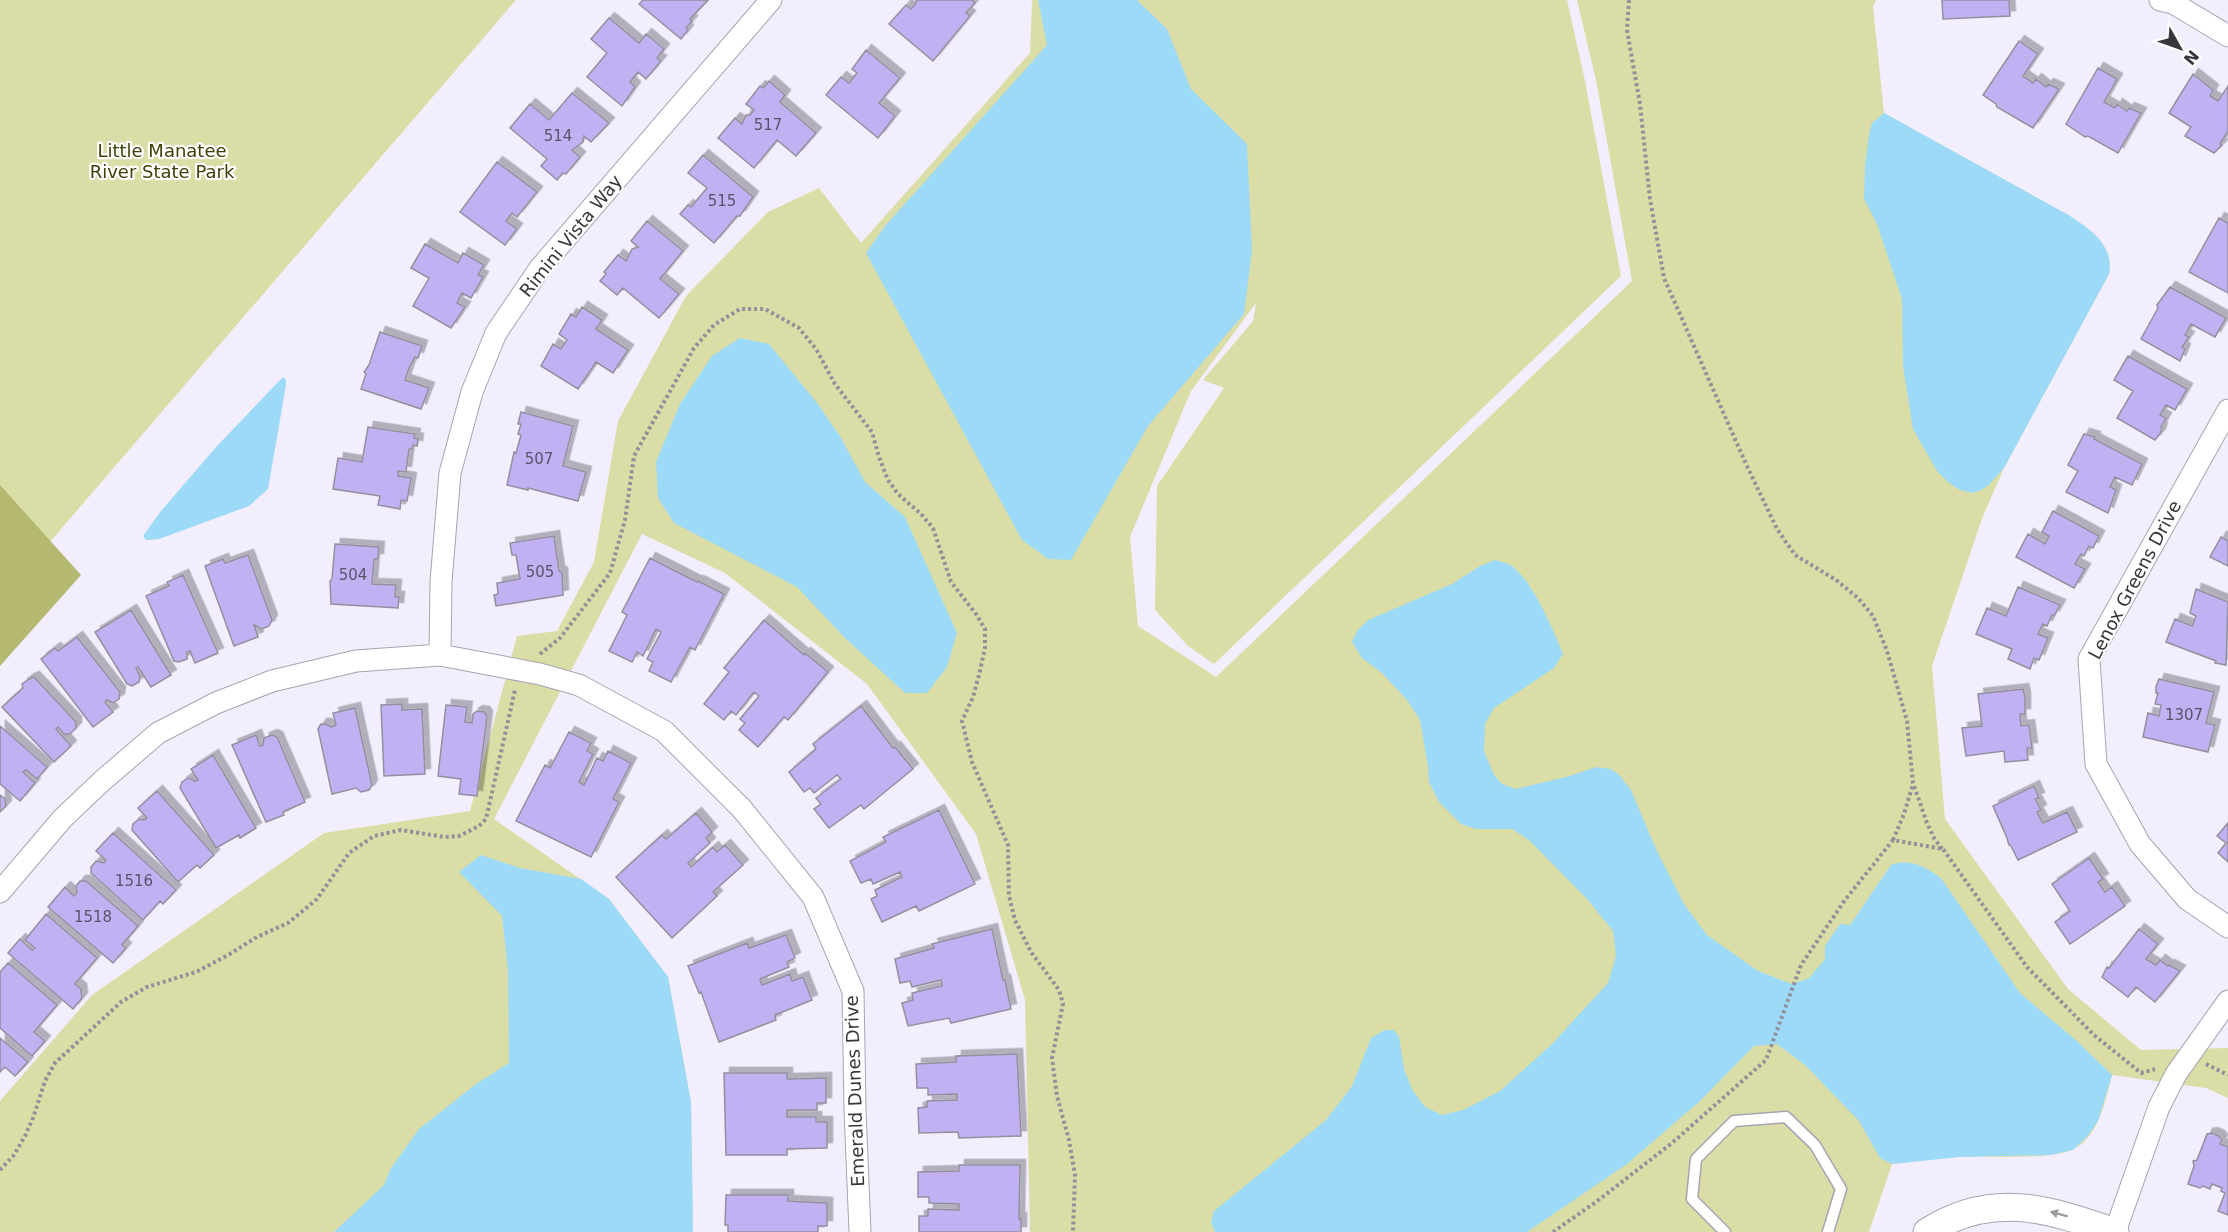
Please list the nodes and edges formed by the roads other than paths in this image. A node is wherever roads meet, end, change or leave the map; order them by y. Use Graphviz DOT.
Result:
graph roads {
  1 [pos="771,0"];
  2 [pos="2160,0"];
  3 [pos="2228,36"];
  4 [pos="2228,410"];
  5 [pos="440,655"];
  6 [pos="0,892"];
  7 [pos="2228,927"];
  8 [pos="2228,1001"];
  9 [pos="861,1232"];
  10 [pos="1725,1232"];
  11 [pos="1828,1232"];
  12 [pos="1927,1232"];
  13 [pos="2115,1232"];
  1 -- 5 [label="street, Rimini Vista Way"];
  2 -- 3 [label="street"];
  4 -- 7 [label="street, Lenox Greens Drive"];
  5 -- 6 [label="street, Emerald Dunes Drive"];
  5 -- 9 [label="street, Emerald Dunes Drive"];
  8 -- 13 [label="street"];
  10 -- 11 [label="lane"];
  13 -- 12 [label="street, one-way"];
}
